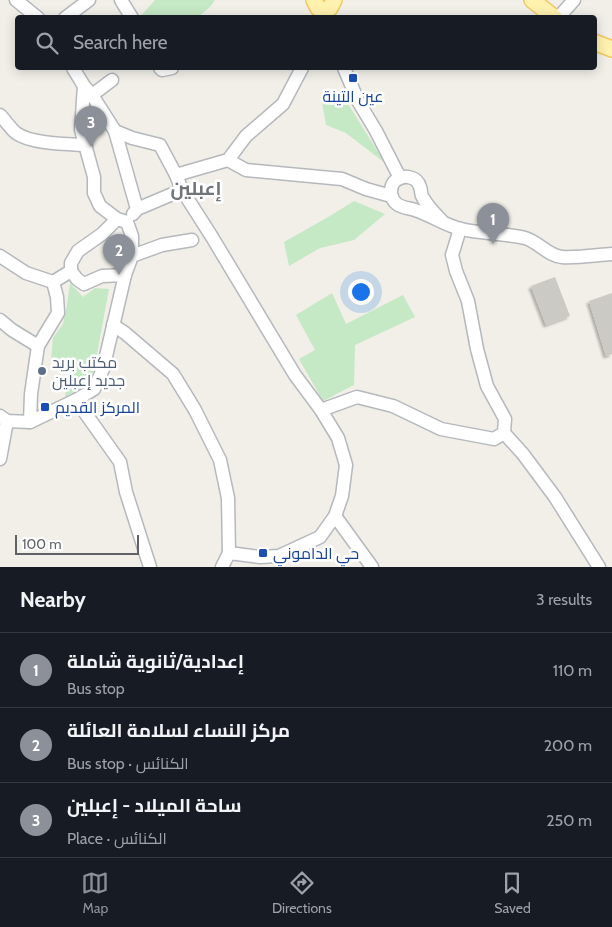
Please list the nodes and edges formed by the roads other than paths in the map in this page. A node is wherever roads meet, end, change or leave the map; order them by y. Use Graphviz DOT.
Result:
graph roads {
  1 [pos="16,0"];
  2 [pos="89,0"];
  3 [pos="121,0"];
  4 [pos="532,0"];
  5 [pos="574,0"];
  6 [pos="34,15"];
  7 [pos="69,15"];
  8 [pos="130,15"];
  9 [pos="552,15"];
  10 [pos="559,15"];
  11 [pos="597,43"];
  12 [pos="612,49"];
  13 [pos="74,70"];
  14 [pos="301,70"];
  15 [pos="345,70"];
  16 [pos="112,80"];
  17 [pos="88,91"];
  18 [pos="0,115"];
  19 [pos="115,132"];
  20 [pos="86,146"];
  21 [pos="228,160"];
  22 [pos="176,175"];
  23 [pos="400,178"];
  24 [pos="182,190"];
  25 [pos="421,195"];
  26 [pos="391,196"];
  27 [pos="405,207"];
  28 [pos="137,209"];
  29 [pos="122,221"];
  30 [pos="442,221"];
  31 [pos="460,229"];
  32 [pos="192,240"];
  33 [pos="612,254"];
  34 [pos="0,256"];
  35 [pos="132,256"];
  36 [pos="71,271"];
  37 [pos="125,275"];
  38 [pos="53,282"];
  39 [pos="0,320"];
  40 [pos="113,325"];
  41 [pos="38,346"];
  42 [pos="76,400"];
  43 [pos="321,410"];
  44 [pos="4,418"];
  45 [pos="30,422"];
  46 [pos="504,433"];
  47 [pos="0,460"];
  48 [pos="335,516"];
  49 [pos="229,553"];
  50 [pos="150,567"];
  51 [pos="222,567"];
  52 [pos="372,567"];
  53 [pos="599,567"];
  1 -- 6 [label="street"];
  2 -- 7 [label="street"];
  3 -- 8 [label="street"];
  4 -- 9 [label="main road"];
  5 -- 10 [label="street"];
  11 -- 12 [label="main road"];
  13 -- 17 [label="street"];
  14 -- 21 [label="street"];
  15 -- 23 [label="street"];
  16 -- 17 [label="street"];
  17 -- 19 [label="street"];
  17 -- 20 [label="street"];
  18 -- 20 [label="street"];
  19 -- 22 [label="street"];
  19 -- 28 [label="street"];
  20 -- 29 [label="street"];
  21 -- 22 [label="street"];
  21 -- 26 [label="street"];
  22 -- 24 [label="street"];
  23 -- 25 [label="street"];
  23 -- 26 [label="street"];
  24 -- 28 [label="street"];
  24 -- 43 [label="street"];
  25 -- 27 [label="street"];
  25 -- 30 [label="street"];
  26 -- 27 [label="street"];
  27 -- 30 [label="street"];
  28 -- 29 [label="street"];
  29 -- 35 [label="street"];
  29 -- 36 [label="street"];
  30 -- 31 [label="street"];
  31 -- 33 [label="street"];
  31 -- 46 [label="street"];
  32 -- 35 [label="street"];
  34 -- 38 [label="street"];
  35 -- 37 [label="street"];
  36 -- 37 [label="street"];
  36 -- 38 [label="street"];
  37 -- 40 [label="street"];
  38 -- 41 [label="street"];
  39 -- 41 [label="street"];
  40 -- 42 [label="street"];
  40 -- 49 [label="street"];
  41 -- 45 [label="street"];
  42 -- 45 [label="street"];
  42 -- 50 [label="street"];
  43 -- 46 [label="street"];
  43 -- 48 [label="street"];
  44 -- 45 [label="street"];
  44 -- 47 [label="street"];
  46 -- 53 [label="street"];
  48 -- 49 [label="street"];
  48 -- 52 [label="street"];
  49 -- 51 [label="street"];
}
